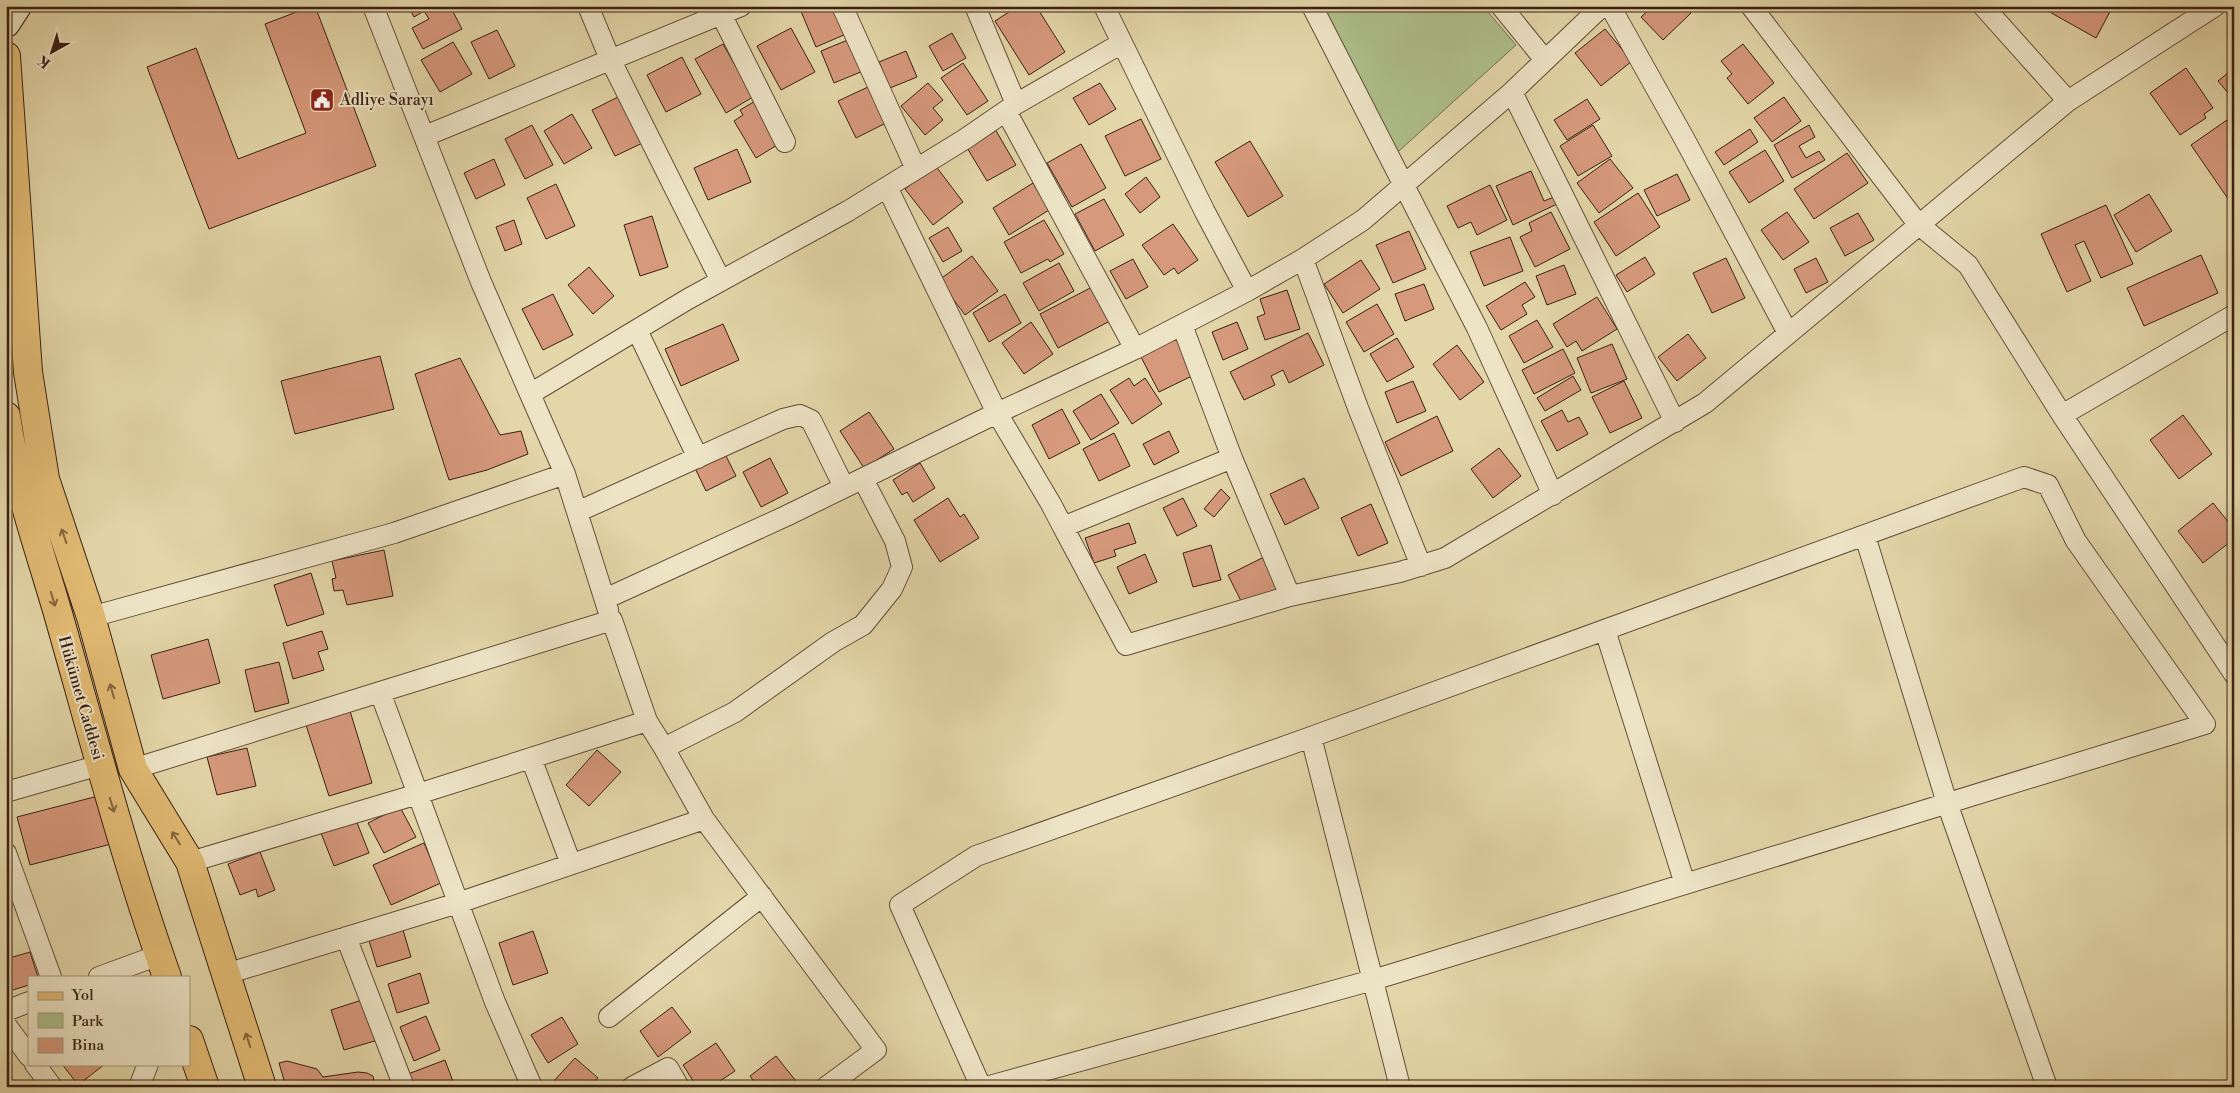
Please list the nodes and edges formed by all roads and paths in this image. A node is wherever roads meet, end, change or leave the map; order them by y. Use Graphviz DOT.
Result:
graph roads {
  1 [pos="17,6"];
  2 [pos="373,6"];
  3 [pos="588,6"];
  4 [pos="741,6"];
  5 [pos="842,6"];
  6 [pos="974,6"];
  7 [pos="1104,6"];
  8 [pos="1312,6"];
  9 [pos="1501,6"];
  10 [pos="1602,6"];
  11 [pos="1610,6"];
  12 [pos="1751,6"];
  13 [pos="1983,6"];
  14 [pos="2215,6"];
  15 [pos="718,10"];
  16 [pos="6,23"];
  17 [pos="1122,43"];
  18 [pos="6,56"];
  19 [pos="610,59"];
  20 [pos="1545,60"];
  21 [pos="1512,92"];
  22 [pos="2068,101"];
  23 [pos="1011,107"];
  24 [pos="424,136"];
  25 [pos="785,142"];
  26 [pos="916,169"];
  27 [pos="1403,186"];
  28 [pos="887,187"];
  29 [pos="1918,224"];
  30 [pos="1303,258"];
  31 [pos="721,281"];
  32 [pos="1247,291"];
  33 [pos="2234,315"];
  34 [pos="1182,325"];
  35 [pos="637,330"];
  36 [pos="1788,333"];
  37 [pos="1135,349"];
  38 [pos="530,394"];
  39 [pos="997,413"];
  40 [pos="2062,415"];
  41 [pos="6,416"];
  42 [pos="1675,422"];
  43 [pos="698,458"];
  44 [pos="1232,458"];
  45 [pos="565,474"];
  46 [pos="863,479"];
  47 [pos="844,487"];
  48 [pos="1553,495"];
  49 [pos="577,512"];
  50 [pos="1062,527"];
  51 [pos="1865,536"];
  52 [pos="1421,566"];
  53 [pos="1290,596"];
  54 [pos="605,599"];
  55 [pos="91,617"];
  56 [pos="612,620"];
  57 [pos="1605,630"];
  58 [pos="2234,674"];
  59 [pos="380,692"];
  60 [pos="646,721"];
  61 [pos="1311,737"];
  62 [pos="664,748"];
  63 [pos="531,758"];
  64 [pos="100,765"];
  65 [pos="133,769"];
  66 [pos="6,792"];
  67 [pos="418,794"];
  68 [pos="1947,804"];
  69 [pos="704,819"];
  70 [pos="6,853"];
  71 [pos="190,862"];
  72 [pos="571,864"];
  73 [pos="1685,884"];
  74 [pos="762,896"];
  75 [pos="458,902"];
  76 [pos="346,937"];
  77 [pos="163,966"];
  78 [pos="226,974"];
  79 [pos="51,976"];
  80 [pos="105,976"];
  81 [pos="1373,980"];
  82 [pos="28,1002"];
  83 [pos="6,1011"];
  84 [pos="609,1017"];
  85 [pos="6,1025"];
  86 [pos="190,1043"];
  87 [pos="28,1055"];
  88 [pos="36,1066"];
  89 [pos="147,1066"];
  90 [pos="52,1087"];
  91 [pos="139,1087"];
  92 [pos="205,1087"];
  93 [pos="262,1087"];
  94 [pos="404,1087"];
  95 [pos="532,1087"];
  96 [pos="632,1087"];
  97 [pos="679,1087"];
  98 [pos="826,1087"];
  99 [pos="981,1087"];
  100 [pos="986,1087"];
  101 [pos="1400,1087"];
  102 [pos="2047,1087"];
  1 -- 16 [label="street"];
  2 -- 24 [label="street"];
  3 -- 19 [label="street"];
  4 -- 15 [label="street"];
  5 -- 26 [label="street"];
  6 -- 23 [label="street"];
  7 -- 17 [label="street"];
  8 -- 27 [label="street"];
  9 -- 20 [label="street"];
  10 -- 20 [label="street"];
  11 -- 36 [label="street"];
  12 -- 29 [label="street"];
  13 -- 22 [label="street"];
  14 -- 22 [label="street"];
  15 -- 19 [label="street"];
  15 -- 25 [label="street"];
  17 -- 23 [label="street"];
  17 -- 32 [label="street"];
  55 -- 18 [label="main road, one-way"];
  19 -- 24 [label="street"];
  19 -- 31 [label="street"];
  20 -- 21 [label="street"];
  21 -- 27 [label="street"];
  21 -- 42 [label="street"];
  22 -- 29 [label="street"];
  23 -- 26 [label="street"];
  23 -- 37 [label="street"];
  24 -- 38 [label="street"];
  26 -- 28 [label="street"];
  27 -- 30 [label="street"];
  27 -- 48 [label="street"];
  28 -- 31 [label="street"];
  28 -- 39 [label="street"];
  29 -- 36 [label="street"];
  29 -- 40 [label="street"];
  30 -- 32 [label="street"];
  30 -- 52 [label="street"];
  31 -- 35 [label="street"];
  32 -- 34 [label="street"];
  33 -- 40 [label="street"];
  34 -- 37 [label="street"];
  34 -- 44 [label="street"];
  35 -- 38 [label="street"];
  35 -- 43 [label="street"];
  36 -- 42 [label="street"];
  37 -- 39 [label="street"];
  38 -- 45 [label="street"];
  39 -- 46 [label="street"];
  39 -- 50 [label="street"];
  40 -- 58 [label="street"];
  41 -- 64 [label="main road, Hükümet Caddesi, one-way"];
  42 -- 48 [label="street"];
  43 -- 47 [label="street"];
  43 -- 49 [label="street"];
  44 -- 50 [label="street"];
  44 -- 53 [label="street"];
  45 -- 49 [label="street"];
  45 -- 55 [label="street"];
  46 -- 47 [label="street"];
  46 -- 62 [label="street"];
  47 -- 54 [label="street"];
  48 -- 52 [label="street"];
  49 -- 54 [label="street"];
  50 -- 53 [label="street"];
  51 -- 57 [label="street"];
  51 -- 68 [label="street"];
  51 -- 68 [label="street"];
  52 -- 53 [label="street"];
  54 -- 56 [label="street"];
  65 -- 55 [label="main road, one-way"];
  56 -- 59 [label="street"];
  56 -- 60 [label="street"];
  57 -- 61 [label="street"];
  57 -- 73 [label="street"];
  59 -- 65 [label="street"];
  59 -- 67 [label="street"];
  60 -- 62 [label="street"];
  60 -- 63 [label="street"];
  61 -- 81 [label="street"];
  61 -- 99 [label="street"];
  62 -- 69 [label="street"];
  63 -- 67 [label="street"];
  63 -- 72 [label="street"];
  64 -- 66 [label="street"];
  64 -- 77 [label="main road, Hükümet Caddesi, one-way"];
  71 -- 65 [label="main road, one-way"];
  67 -- 71 [label="street"];
  67 -- 75 [label="street"];
  68 -- 73 [label="street"];
  68 -- 102 [label="street"];
  69 -- 72 [label="street"];
  69 -- 74 [label="street"];
  70 -- 79 [label="street"];
  71 -- 78 [label="main road"];
  72 -- 75 [label="street"];
  73 -- 81 [label="street"];
  74 -- 84 [label="street"];
  74 -- 98 [label="street"];
  75 -- 76 [label="street"];
  75 -- 95 [label="street"];
  76 -- 78 [label="street"];
  76 -- 94 [label="street"];
  77 -- 80 [label="street"];
  93 -- 78 [label="main road, one-way"];
  81 -- 100 [label="street"];
  81 -- 101 [label="street"];
  82 -- 83 [label="street"];
  85 -- 87 [label="street"];
  86 -- 92 [label="main road"];
  88 -- 90 [label="street"];
  89 -- 91 [label="street"];
  96 -- 97 [label="street"];
}
